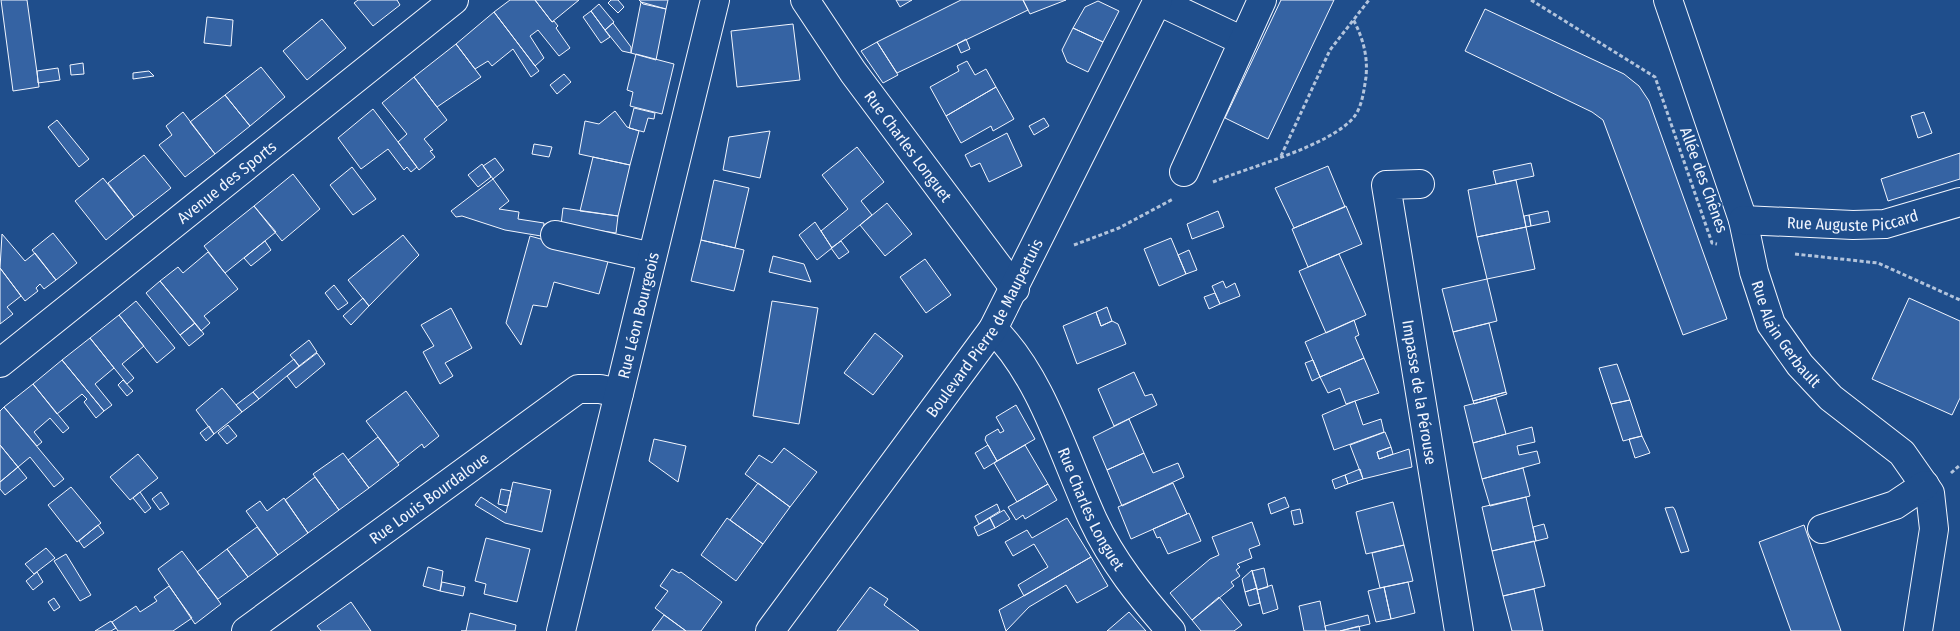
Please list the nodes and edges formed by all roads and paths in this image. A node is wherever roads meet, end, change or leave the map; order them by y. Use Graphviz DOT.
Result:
graph roads {
  1 [pos="454,0"];
  2 [pos="715,0"];
  3 [pos="805,0"];
  4 [pos="1158,0"];
  5 [pos="1262,0"];
  6 [pos="1369,0"];
  7 [pos="1531,0"];
  8 [pos="1668,0"];
  9 [pos="1353,19"];
  10 [pos="1243,40"];
  11 [pos="1281,156"];
  12 [pos="1190,184"];
  13 [pos="1420,184"];
  14 [pos="1960,202"];
  15 [pos="1743,220"];
  16 [pos="556,235"];
  17 [pos="1074,245"];
  18 [pos="1751,249"];
  19 [pos="652,257"];
  20 [pos="1015,289"];
  21 [pos="1960,300"];
  22 [pos="993,329"];
  23 [pos="0,363"];
  24 [pos="619,393"];
  25 [pos="1925,486"];
  26 [pos="1822,529"];
  27 [pos="246,631"];
  28 [pos="561,631"];
  29 [pos="770,631"];
  30 [pos="1171,631"];
  31 [pos="1459,631"];
  32 [pos="1918,631"];
  1 -- 23 [label="street, Avenue des Sports"];
  2 -- 19 [label="street, Rue Léon Bourgeois"];
  3 -- 20 [label="street, Rue Charles Longuet"];
  4 -- 10 [label="street"];
  4 -- 20 [label="street, Boulevard Pierre de Maupertuis"];
  5 -- 10 [label="street"];
  6 -- 9 [label="path"];
  7 -- 18 [label="path, Allée des Chênes"];
  8 -- 15 [label="street, Rue Alain Gerbault"];
  9 -- 11 [label="path"];
  9 -- 11 [label="path"];
  10 -- 12 [label="street"];
  11 -- 12 [label="path"];
  12 -- 17 [label="path"];
  13 -- 31 [label="street, Impasse de la Pérouse"];
  14 -- 15 [label="street, Rue Auguste Piccard"];
  15 -- 18 [label="street, Rue Alain Gerbault"];
  16 -- 19 [label="street"];
  18 -- 21 [label="path, Allée des Chênes"];
  18 -- 25 [label="street, Rue Alain Gerbault"];
  19 -- 24 [label="street, Rue Léon Bourgeois"];
  20 -- 22 [label="street, Boulevard Pierre de Maupertuis"];
  22 -- 29 [label="street, Boulevard Pierre de Maupertuis"];
  22 -- 30 [label="street, Rue Charles Longuet"];
  24 -- 27 [label="street, Rue Louis Bourdaloue"];
  24 -- 28 [label="street, Rue Léon Bourgeois"];
  25 -- 26 [label="street"];
  25 -- 32 [label="street, Rue Alain Gerbault"];
}
